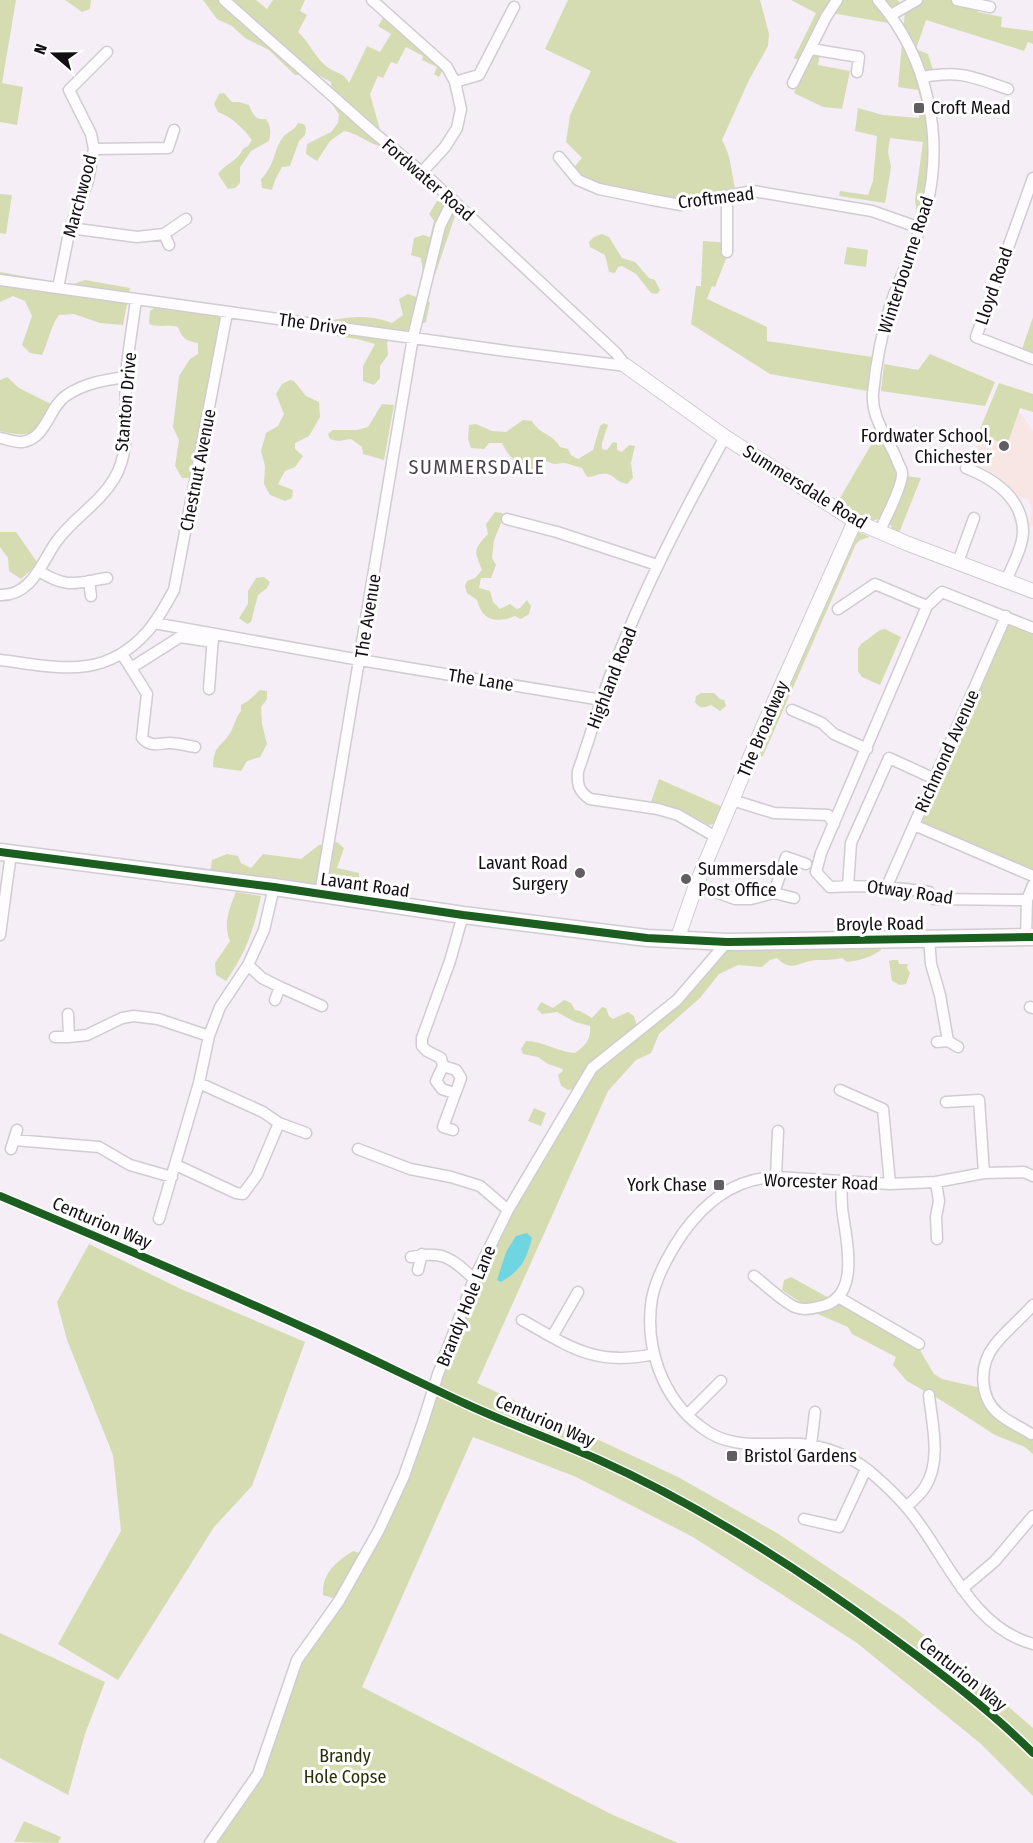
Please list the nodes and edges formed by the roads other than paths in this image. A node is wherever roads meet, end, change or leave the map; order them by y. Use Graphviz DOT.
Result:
graph roads {
  1 [pos="224,0"];
  2 [pos="837,0"];
  3 [pos="878,0"];
  4 [pos="917,0"];
  5 [pos="957,0"];
  6 [pos="378,2"];
  7 [pos="514,7"];
  8 [pos="990,7"];
  9 [pos="891,15"];
  10 [pos="811,48"];
  11 [pos="107,52"];
  12 [pos="857,72"];
  13 [pos="923,77"];
  14 [pos="455,82"];
  15 [pos="793,83"];
  16 [pos="1008,89"];
  17 [pos="174,130"];
  18 [pos="94,149"];
  19 [pos="559,157"];
  20 [pos="422,172"];
  21 [pos="1033,178"];
  22 [pos="727,197"];
  23 [pos="453,200"];
  24 [pos="186,219"];
  25 [pos="70,228"];
  26 [pos="920,228"];
  27 [pos="164,234"];
  28 [pos="169,245"];
  29 [pos="727,252"];
  30 [pos="0,280"];
  31 [pos="58,288"];
  32 [pos="136,299"];
  33 [pos="227,313"];
  34 [pos="413,337"];
  35 [pos="1033,359"];
  36 [pos="626,366"];
  37 [pos="126,377"];
  38 [pos="725,436"];
  39 [pos="0,438"];
  40 [pos="966,468"];
  41 [pos="974,518"];
  42 [pos="855,521"];
  43 [pos="510,523"];
  44 [pos="879,532"];
  45 [pos="958,562"];
  46 [pos="657,565"];
  47 [pos="39,571"];
  48 [pos="107,578"];
  49 [pos="89,581"];
  50 [pos="1006,581"];
  51 [pos="1033,591"];
  52 [pos="0,595"];
  53 [pos="91,596"];
  54 [pos="927,606"];
  55 [pos="838,609"];
  56 [pos="1006,616"];
  57 [pos="154,623"];
  58 [pos="1033,628"];
  59 [pos="213,638"];
  60 [pos="122,654"];
  61 [pos="0,660"];
  62 [pos="360,660"];
  63 [pos="131,668"];
  64 [pos="209,689"];
  65 [pos="602,700"];
  66 [pos="792,710"];
  67 [pos="195,747"];
  68 [pos="867,749"];
  69 [pos="935,778"];
  70 [pos="732,800"];
  71 [pos="834,824"];
  72 [pos="914,825"];
  73 [pos="716,837"];
  74 [pos="6,852"];
  75 [pos="806,864"];
  76 [pos="1033,876"];
  77 [pos="696,885"];
  78 [pos="1033,885"];
  79 [pos="274,886"];
  80 [pos="848,886"];
  81 [pos="887,886"];
  82 [pos="774,893"];
  83 [pos="321,894"];
  84 [pos="794,898"];
  85 [pos="1027,900"];
  86 [pos="463,915"];
  87 [pos="0,935"];
  88 [pos="1030,937"];
  89 [pos="929,938"];
  90 [pos="677,940"];
  91 [pos="727,942"];
  92 [pos="248,965"];
  93 [pos="280,987"];
  94 [pos="439,993"];
  95 [pos="450,997"];
  96 [pos="275,1000"];
  97 [pos="322,1006"];
  98 [pos="68,1014"];
  99 [pos="209,1036"];
  100 [pos="55,1037"];
  101 [pos="69,1037"];
  102 [pos="958,1047"];
  103 [pos="443,1066"];
  104 [pos="199,1083"];
  105 [pos="840,1090"];
  106 [pos="454,1093"];
  107 [pos="946,1102"];
  108 [pos="279,1123"];
  109 [pos="453,1130"];
  110 [pos="778,1131"];
  111 [pos="306,1133"];
  112 [pos="14,1140"];
  113 [pos="358,1149"];
  114 [pos="176,1165"];
  115 [pos="984,1173"];
  116 [pos="1033,1176"];
  117 [pos="171,1177"];
  118 [pos="776,1177"];
  119 [pos="841,1182"];
  120 [pos="936,1182"];
  121 [pos="890,1184"];
  122 [pos="508,1210"];
  123 [pos="159,1219"];
  124 [pos="937,1239"];
  125 [pos="418,1270"];
  126 [pos="754,1276"];
  127 [pos="474,1279"];
  128 [pos="578,1292"];
  129 [pos="838,1297"];
  130 [pos="1033,1305"];
  131 [pos="522,1320"];
  132 [pos="552,1337"];
  133 [pos="919,1344"];
  134 [pos="654,1354"];
  135 [pos="722,1381"];
  136 [pos="929,1395"];
  137 [pos="815,1412"];
  138 [pos="687,1415"];
  139 [pos="1031,1434"];
  140 [pos="811,1446"];
  141 [pos="866,1469"];
  142 [pos="906,1507"];
  143 [pos="1033,1516"];
  144 [pos="804,1519"];
  145 [pos="962,1589"];
  146 [pos="1033,1644"];
  147 [pos="210,1843"];
  1 -- 20 [label="street, Fordwater Road"];
  2 -- 10 [label="street"];
  3 -- 9 [label="street, Winterbourne Road"];
  4 -- 9 [label="street"];
  5 -- 8 [label="street"];
  6 -- 14 [label="street"];
  7 -- 14 [label="street"];
  9 -- 13 [label="street, Winterbourne Road"];
  10 -- 12 [label="street"];
  10 -- 15 [label="street"];
  11 -- 18 [label="street, Marchwood"];
  13 -- 16 [label="street"];
  13 -- 26 [label="street, Winterbourne Road"];
  14 -- 20 [label="street"];
  17 -- 18 [label="street"];
  18 -- 25 [label="street, Marchwood"];
  19 -- 22 [label="street, Croftmead"];
  20 -- 23 [label="street, Fordwater Road"];
  21 -- 35 [label="street, Lloyd Road"];
  22 -- 26 [label="street, Croftmead"];
  22 -- 29 [label="street"];
  23 -- 34 [label="street, The Avenue"];
  23 -- 36 [label="street, Fordwater Road"];
  24 -- 27 [label="street"];
  25 -- 27 [label="street"];
  25 -- 31 [label="street, Marchwood"];
  26 -- 44 [label="street, Winterbourne Road"];
  27 -- 28 [label="street"];
  30 -- 31 [label="street, The Drive"];
  31 -- 32 [label="street, The Drive"];
  32 -- 33 [label="street, The Drive"];
  32 -- 37 [label="street, Stanton Drive"];
  33 -- 34 [label="street, The Drive"];
  33 -- 57 [label="street, Chestnut Avenue"];
  34 -- 36 [label="street, The Drive"];
  34 -- 62 [label="street, The Avenue"];
  36 -- 38 [label="street, Summersdale Road"];
  37 -- 39 [label="street"];
  37 -- 47 [label="street, Stanton Drive"];
  38 -- 42 [label="street, Summersdale Road"];
  38 -- 46 [label="street, Highland Road"];
  40 -- 50 [label="street"];
  41 -- 45 [label="street"];
  42 -- 44 [label="street, Summersdale Road"];
  42 -- 70 [label="street, The Broadway"];
  43 -- 46 [label="street"];
  44 -- 45 [label="street, Summersdale Road"];
  45 -- 50 [label="street, Summersdale Road"];
  46 -- 65 [label="street, Highland Road"];
  47 -- 49 [label="street"];
  47 -- 52 [label="street, Stanton Drive"];
  48 -- 49 [label="street"];
  49 -- 53 [label="street"];
  50 -- 51 [label="street, Summersdale Road"];
  54 -- 55 [label="street"];
  54 -- 56 [label="street"];
  54 -- 68 [label="street, Otway Road"];
  56 -- 58 [label="street"];
  56 -- 69 [label="street, Richmond Avenue"];
  57 -- 59 [label="street"];
  57 -- 60 [label="street, Chestnut Avenue"];
  59 -- 62 [label="street"];
  59 -- 63 [label="street"];
  59 -- 64 [label="street"];
  60 -- 61 [label="street, Chestnut Avenue"];
  60 -- 63 [label="street"];
  62 -- 65 [label="street, The Lane"];
  62 -- 83 [label="street, The Avenue"];
  63 -- 67 [label="street"];
  65 -- 73 [label="street, Highland Road"];
  66 -- 68 [label="street"];
  68 -- 71 [label="street, Otway Road"];
  69 -- 72 [label="street, Richmond Avenue"];
  69 -- 80 [label="street"];
  70 -- 71 [label="street"];
  70 -- 73 [label="street, The Broadway"];
  71 -- 80 [label="street, Otway Road"];
  72 -- 76 [label="street"];
  72 -- 81 [label="street, Richmond Avenue"];
  73 -- 77 [label="street, The Broadway"];
  74 -- 79 [label="main road, Lavant Road"];
  74 -- 87 [label="street"];
  75 -- 82 [label="street"];
  77 -- 82 [label="street"];
  77 -- 90 [label="street, The Broadway"];
  78 -- 85 [label="street"];
  79 -- 83 [label="main road, Lavant Road"];
  79 -- 92 [label="street"];
  80 -- 81 [label="street, Otway Road"];
  81 -- 85 [label="street, Otway Road"];
  82 -- 84 [label="street"];
  83 -- 86 [label="main road, Lavant Road"];
  85 -- 88 [label="street"];
  86 -- 90 [label="main road, Lavant Road"];
  86 -- 94 [label="street"];
  88 -- 89 [label="main road, Broyle Road"];
  89 -- 91 [label="main road, Broyle Road"];
  89 -- 102 [label="street"];
  90 -- 91 [label="main road, Lavant Road"];
  91 -- 122 [label="street, Brandy Hole Lane"];
  92 -- 93 [label="street"];
  92 -- 99 [label="street"];
  93 -- 96 [label="street"];
  93 -- 97 [label="street"];
  94 -- 95 [label="street"];
  94 -- 103 [label="street"];
  98 -- 101 [label="street"];
  99 -- 101 [label="street"];
  99 -- 104 [label="street"];
  100 -- 101 [label="street"];
  103 -- 106 [label="street"];
  103 -- 106 [label="street"];
  104 -- 108 [label="street"];
  104 -- 114 [label="street"];
  105 -- 121 [label="street"];
  106 -- 109 [label="street"];
  107 -- 115 [label="street"];
  108 -- 111 [label="street"];
  108 -- 114 [label="street"];
  110 -- 118 [label="street"];
  112 -- 117 [label="street"];
  113 -- 122 [label="street"];
  114 -- 117 [label="street"];
  115 -- 116 [label="street, Worcester Road"];
  115 -- 120 [label="street, Worcester Road"];
  117 -- 123 [label="street"];
  118 -- 119 [label="street, Worcester Road"];
  118 -- 134 [label="street, Worcester Road"];
  119 -- 121 [label="street, Worcester Road"];
  119 -- 129 [label="street"];
  120 -- 121 [label="street, Worcester Road"];
  120 -- 124 [label="street"];
  122 -- 127 [label="street, Brandy Hole Lane"];
  125 -- 127 [label="street"];
  126 -- 129 [label="street"];
  127 -- 147 [label="street, Brandy Hole Lane"];
  128 -- 132 [label="street"];
  129 -- 133 [label="street"];
  130 -- 139 [label="street"];
  131 -- 132 [label="street"];
  132 -- 134 [label="street"];
  134 -- 138 [label="street, Worcester Road"];
  135 -- 138 [label="street"];
  136 -- 142 [label="street"];
  137 -- 140 [label="street"];
  138 -- 140 [label="street, Worcester Road"];
  140 -- 141 [label="street, Worcester Road"];
  141 -- 142 [label="street, Worcester Road"];
  141 -- 144 [label="street"];
  142 -- 145 [label="street, Worcester Road"];
  143 -- 145 [label="street"];
  145 -- 146 [label="street, Worcester Road"];
}
